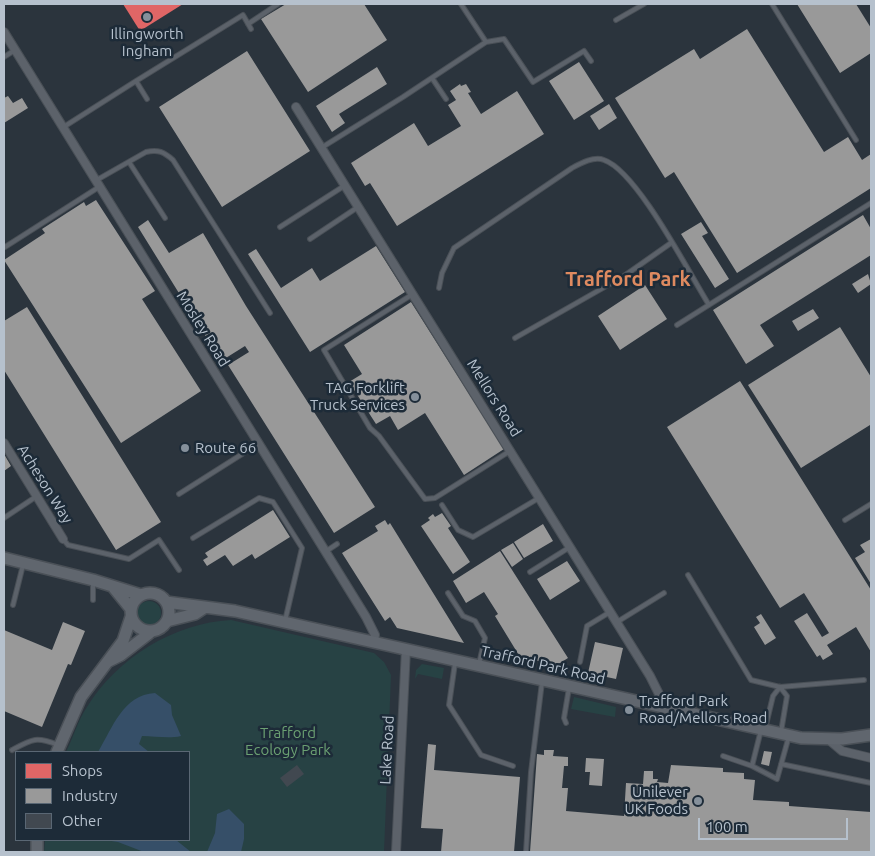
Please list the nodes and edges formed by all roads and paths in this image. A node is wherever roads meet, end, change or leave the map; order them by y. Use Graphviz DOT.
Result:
graph roads {
  1 [pos="278,4"];
  2 [pos="461,4"];
  3 [pos="644,4"];
  4 [pos="772,4"];
  5 [pos="616,20"];
  6 [pos="248,24"];
  7 [pos="251,29"];
  8 [pos="4,32"];
  9 [pos="486,42"];
  10 [pos="15,50"];
  11 [pos="4,56"];
  12 [pos="591,62"];
  13 [pos="432,78"];
  14 [pos="136,82"];
  15 [pos="147,99"];
  16 [pos="446,99"];
  17 [pos="296,107"];
  18 [pos="62,128"];
  19 [pos="856,140"];
  20 [pos="321,148"];
  21 [pos="129,162"];
  22 [pos="97,184"];
  23 [pos="344,186"];
  24 [pos="871,203"];
  25 [pos="358,207"];
  26 [pos="166,218"];
  27 [pos="280,227"];
  28 [pos="310,239"];
  29 [pos="671,243"];
  30 [pos="5,247"];
  31 [pos="440,288"];
  32 [pos="413,294"];
  33 [pos="709,305"];
  34 [pos="270,313"];
  35 [pos="677,325"];
  36 [pos="515,338"];
  37 [pos="4,443"];
  38 [pos="258,444"];
  39 [pos="510,451"];
  40 [pos="179,494"];
  41 [pos="37,496"];
  42 [pos="540,498"];
  43 [pos="871,504"];
  44 [pos="442,505"];
  45 [pos="4,518"];
  46 [pos="845,520"];
  47 [pos="193,538"];
  48 [pos="64,539"];
  49 [pos="337,544"];
  50 [pos="570,547"];
  51 [pos="325,552"];
  52 [pos="4,558"];
  53 [pos="23,562"];
  54 [pos="179,570"];
  55 [pos="530,572"];
  56 [pos="688,576"];
  57 [pos="92,580"];
  58 [pos="114,588"];
  59 [pos="448,593"];
  60 [pos="664,593"];
  61 [pos="142,595"];
  62 [pos="93,600"];
  63 [pos="166,602"];
  64 [pos="13,605"];
  65 [pos="204,608"];
  66 [pos="610,612"];
  67 [pos="131,613"];
  68 [pos="167,621"];
  69 [pos="616,622"];
  70 [pos="284,623"];
  71 [pos="151,632"];
  72 [pos="374,642"];
  73 [pos="406,649"];
  74 [pos="455,660"];
  75 [pos="108,661"];
  76 [pos="580,662"];
  77 [pos="479,666"];
  78 [pos="542,680"];
  79 [pos="864,680"];
  80 [pos="570,686"];
  81 [pos="780,687"];
  82 [pos="658,706"];
  83 [pos="566,723"];
  84 [pos="762,730"];
  85 [pos="784,735"];
  86 [pos="871,735"];
  87 [pos="828,740"];
  88 [pos="59,749"];
  89 [pos="12,750"];
  90 [pos="723,756"];
  91 [pos="871,758"];
  92 [pos="781,764"];
  93 [pos="513,766"];
  94 [pos="752,766"];
  95 [pos="871,782"];
  96 [pos="396,852"];
  97 [pos="526,852"];
  1 -- 6 [label="lane"];
  2 -- 9 [label="lane"];
  3 -- 5 [label="lane"];
  4 -- 19 [label="lane"];
  6 -- 7 [label="lane"];
  6 -- 14 [label="lane"];
  8 -- 10 [label="street, Mosley Road"];
  9 -- 12 [label="lane"];
  9 -- 13 [label="lane"];
  10 -- 11 [label="lane"];
  10 -- 18 [label="street, Mosley Road"];
  13 -- 16 [label="lane"];
  13 -- 20 [label="lane"];
  14 -- 15 [label="lane"];
  14 -- 18 [label="lane"];
  17 -- 20 [label="street, Mellors Road"];
  18 -- 22 [label="street, Mosley Road"];
  20 -- 23 [label="street, Mellors Road"];
  21 -- 22 [label="lane"];
  21 -- 26 [label="lane"];
  21 -- 34 [label="lane"];
  22 -- 30 [label="lane"];
  22 -- 38 [label="street, Mosley Road"];
  23 -- 25 [label="street, Mellors Road"];
  23 -- 27 [label="lane"];
  24 -- 33 [label="lane"];
  25 -- 28 [label="lane"];
  25 -- 32 [label="street, Mellors Road"];
  29 -- 31 [label="lane"];
  29 -- 33 [label="lane"];
  29 -- 36 [label="lane"];
  32 -- 39 [label="street, Mellors Road"];
  32 -- 39 [label="lane"];
  33 -- 35 [label="lane"];
  37 -- 41 [label="street, Acheson Way"];
  38 -- 40 [label="lane"];
  38 -- 51 [label="street, Mosley Road"];
  39 -- 42 [label="street, Mellors Road"];
  41 -- 45 [label="lane"];
  41 -- 48 [label="street, Acheson Way"];
  42 -- 44 [label="lane"];
  42 -- 50 [label="street, Mellors Road"];
  43 -- 46 [label="lane"];
  47 -- 70 [label="lane"];
  48 -- 54 [label="lane"];
  49 -- 51 [label="lane"];
  50 -- 55 [label="lane"];
  50 -- 66 [label="street, Mellors Road"];
  51 -- 72 [label="street, Mosley Road"];
  52 -- 53 [label="street"];
  53 -- 57 [label="street"];
  53 -- 64 [label="lane"];
  56 -- 81 [label="lane"];
  57 -- 58 [label="street"];
  57 -- 62 [label="lane"];
  58 -- 61 [label="street"];
  58 -- 67 [label="street"];
  59 -- 77 [label="lane"];
  60 -- 69 [label="lane"];
  61 -- 63 [label="street"];
  61 -- 67 [label="street"];
  63 -- 65 [label="street, Trafford Park Road"];
  63 -- 68 [label="street"];
  65 -- 68 [label="street, Trafford Park Road"];
  65 -- 70 [label="street, Trafford Park Road"];
  66 -- 69 [label="street, Mellors Road"];
  66 -- 76 [label="lane"];
  67 -- 71 [label="street"];
  67 -- 75 [label="street"];
  68 -- 71 [label="street"];
  69 -- 82 [label="street, Mellors Road"];
  70 -- 72 [label="street, Trafford Park Road"];
  71 -- 75 [label="street"];
  72 -- 73 [label="street, Trafford Park Road"];
  73 -- 74 [label="street, Trafford Park Road"];
  73 -- 96 [label="street, Lake Road"];
  74 -- 77 [label="street, Trafford Park Road"];
  74 -- 93 [label="lane"];
  75 -- 88 [label="street"];
  77 -- 78 [label="street, Trafford Park Road"];
  78 -- 80 [label="street, Trafford Park Road"];
  78 -- 97 [label="lane"];
  79 -- 81 [label="lane"];
  80 -- 82 [label="street, Trafford Park Road"];
  80 -- 83 [label="lane"];
  81 -- 84 [label="lane"];
  81 -- 85 [label="lane"];
  82 -- 84 [label="street, Trafford Park Road"];
  84 -- 85 [label="street, Trafford Park Road"];
  84 -- 94 [label="lane"];
  85 -- 87 [label="street, Trafford Park Road"];
  85 -- 92 [label="lane"];
  86 -- 87 [label="street"];
  87 -- 91 [label="street, Trafford Park Road"];
  88 -- 89 [label="lane"];
  90 -- 94 [label="lane"];
  92 -- 94 [label="lane"];
  92 -- 95 [label="lane"];
}
